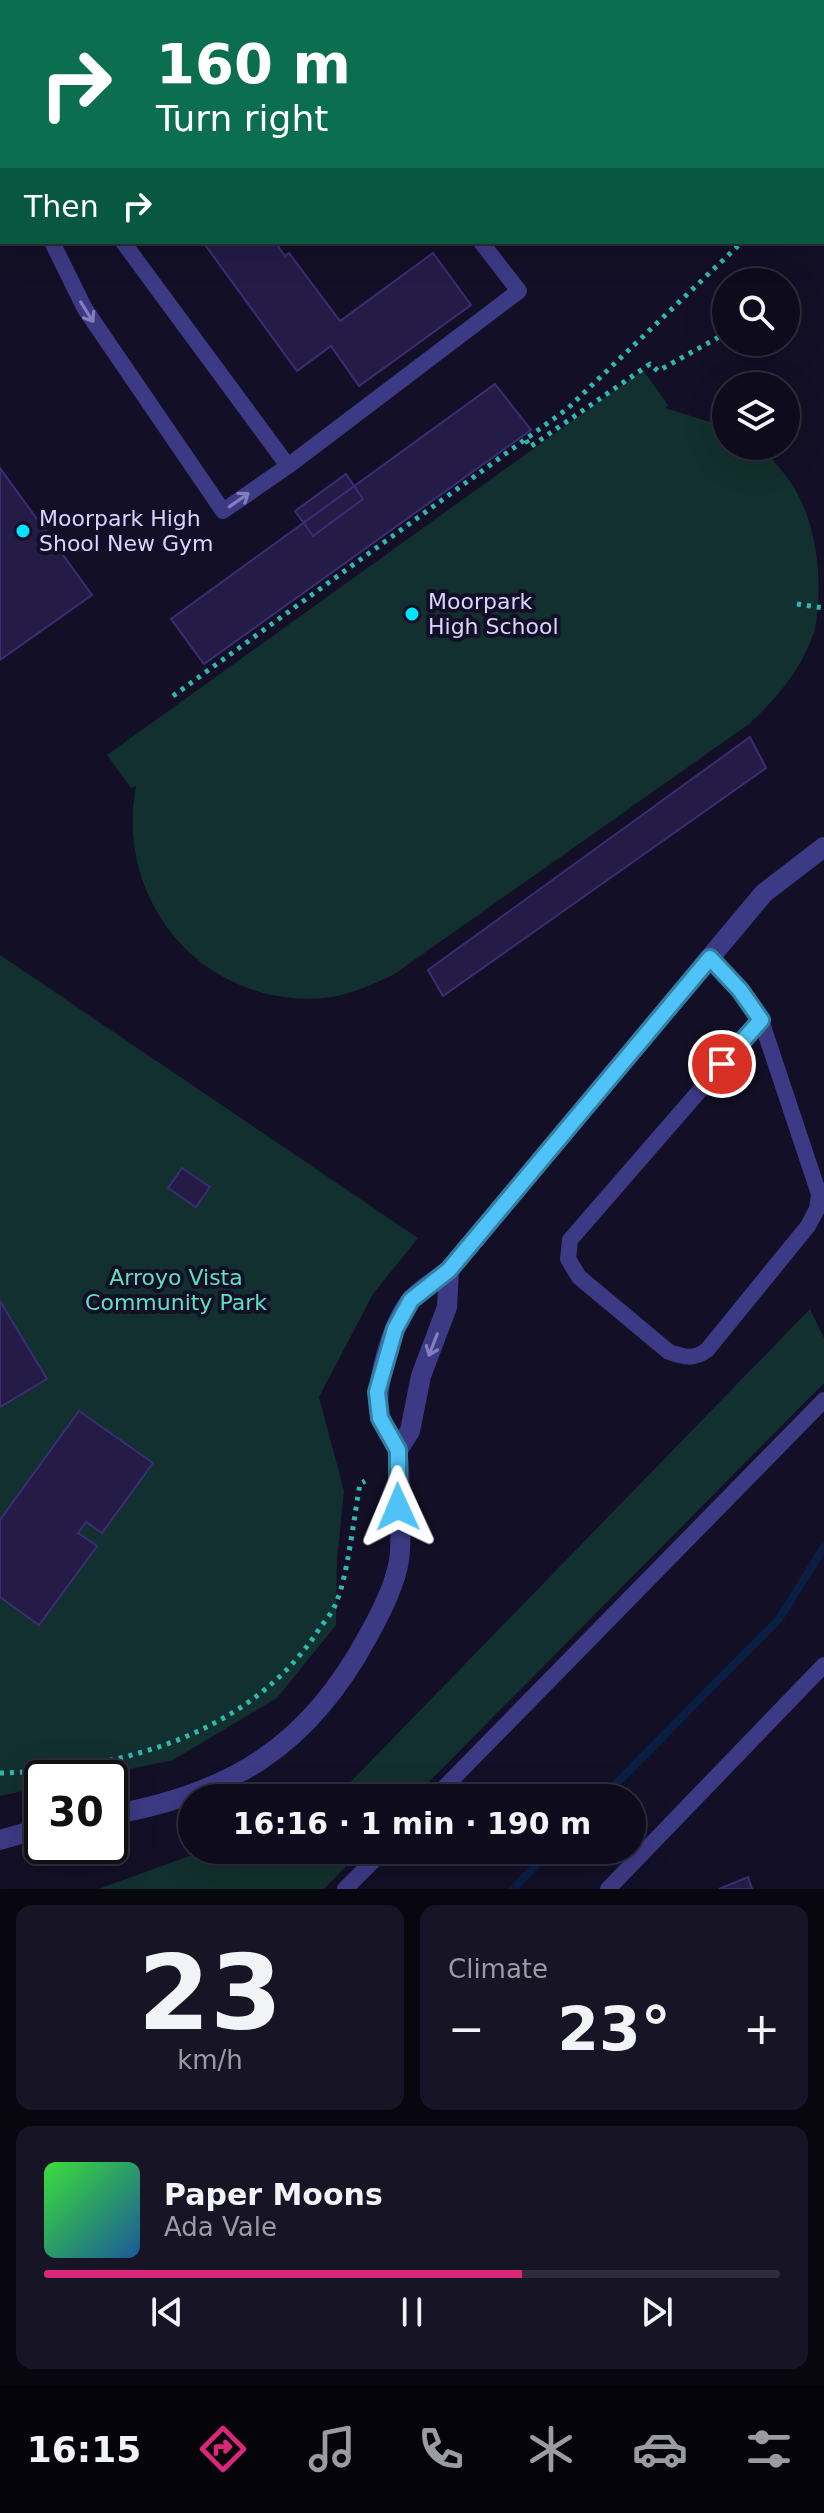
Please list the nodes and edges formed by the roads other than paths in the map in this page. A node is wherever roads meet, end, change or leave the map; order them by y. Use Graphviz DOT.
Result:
graph roads {
  1 [pos="53,244"];
  2 [pos="124,244"];
  3 [pos="483,244"];
  4 [pos="288,466"];
  5 [pos="824,847"];
  6 [pos="710,958"];
  7 [pos="761,1020"];
  8 [pos="449,1270"];
  9 [pos="824,1400"];
  10 [pos="398,1450"];
  11 [pos="824,1665"];
  12 [pos="448,1784"];
  13 [pos="128,1812"];
  14 [pos="24,1833"];
  15 [pos="0,1840"];
  16 [pos="370,1864"];
  17 [pos="345,1889"];
  18 [pos="608,1889"];
  1 -- 4 [label="lane, one-way"];
  2 -- 4 [label="lane"];
  3 -- 4 [label="lane"];
  5 -- 6 [label="street"];
  6 -- 7 [label="lane"];
  6 -- 8 [label="street"];
  7 -- 7 [label="lane"];
  8 -- 10 [label="street, one-way"];
  8 -- 10 [label="street"];
  9 -- 12 [label="lane"];
  10 -- 13 [label="street"];
  11 -- 18 [label="lane"];
  14 -- 15 [label="street"];
  16 -- 17 [label="lane"];
}
